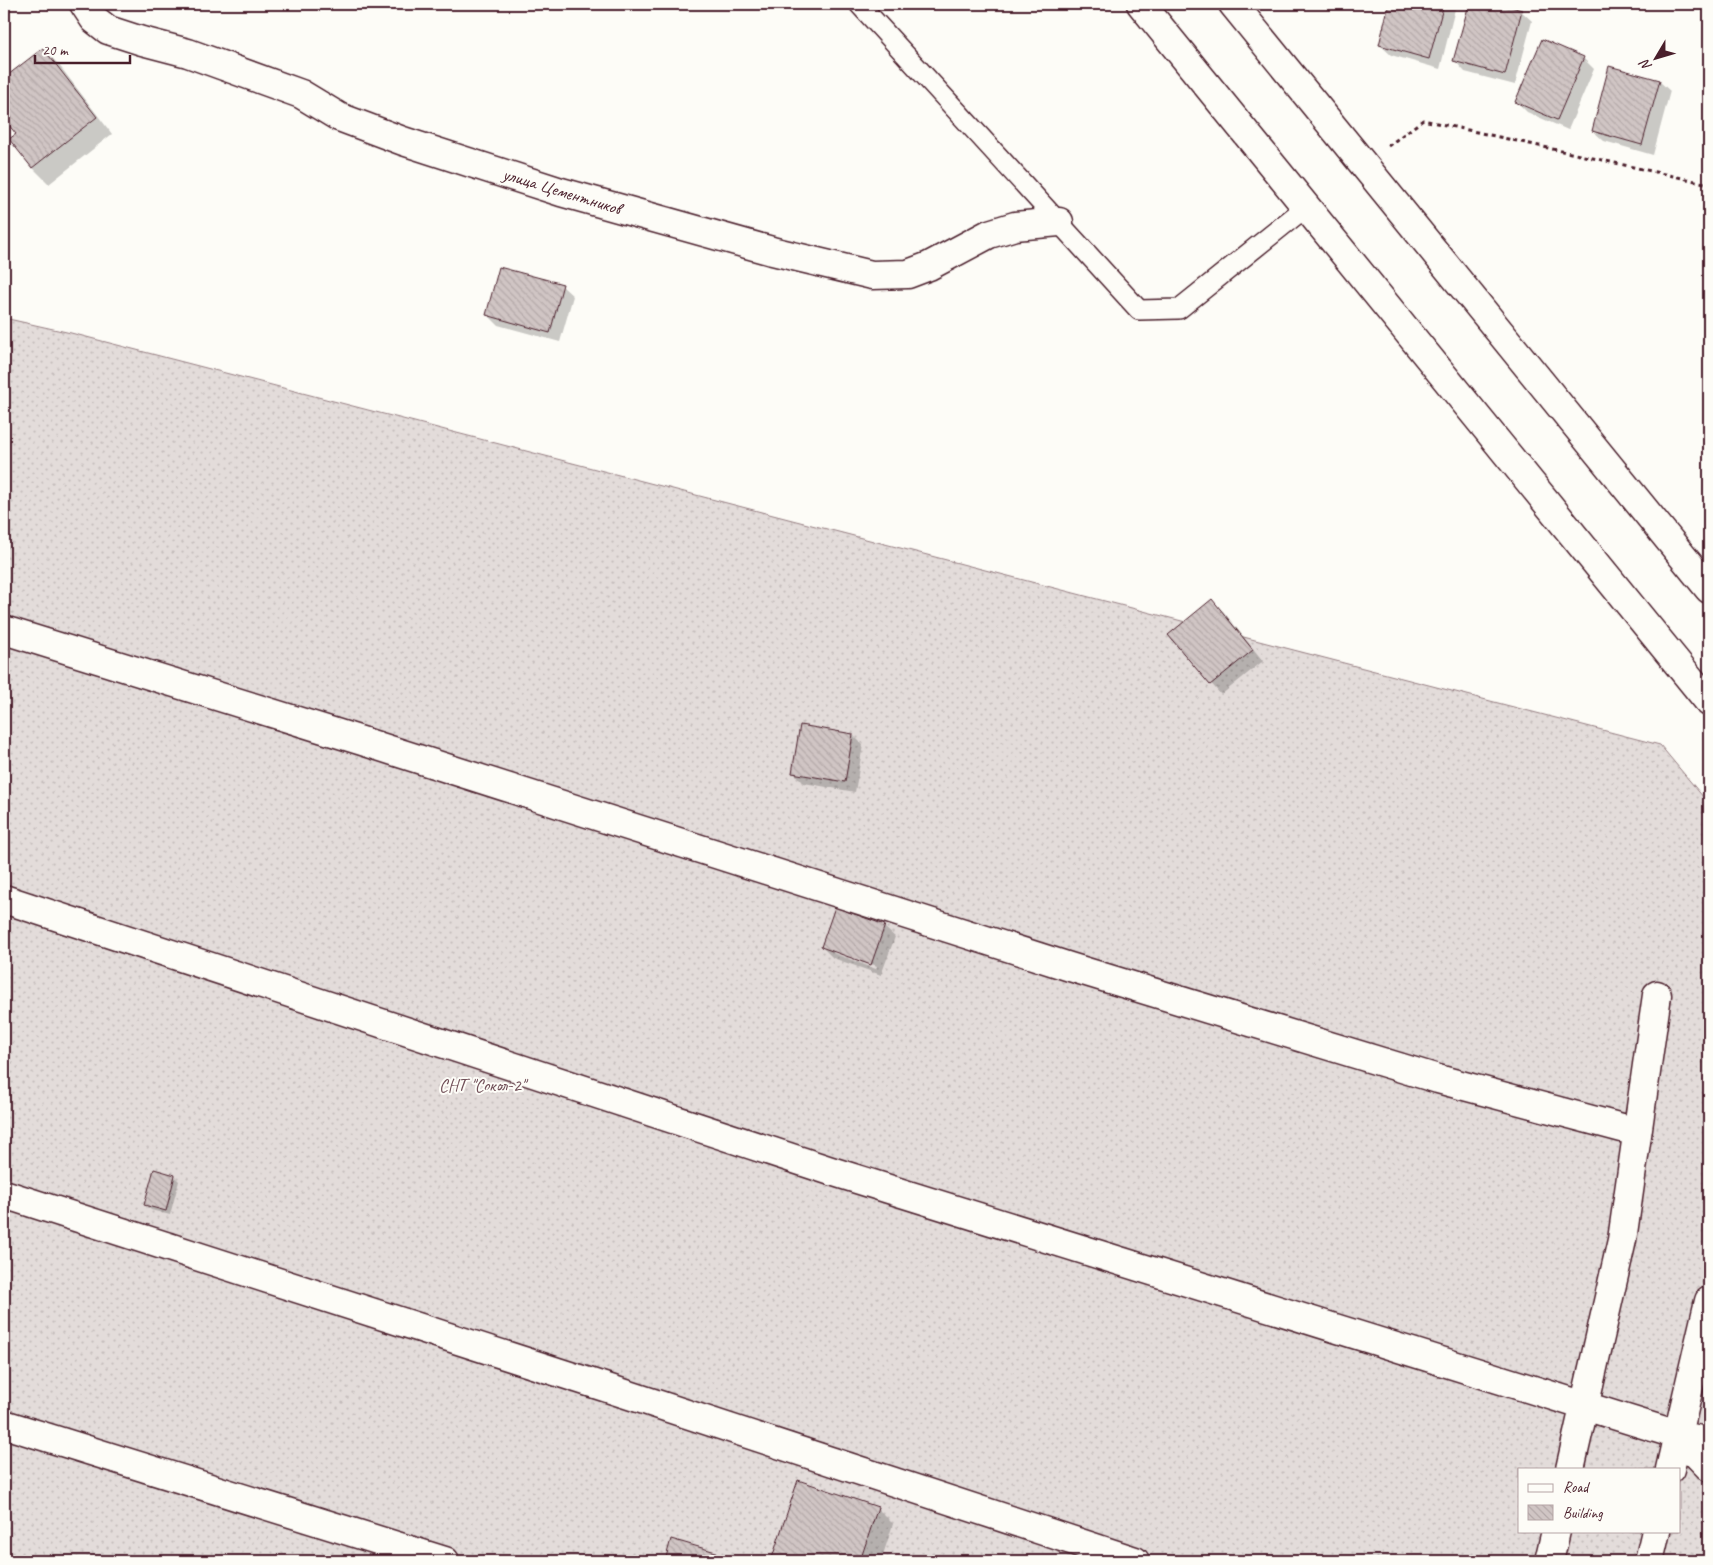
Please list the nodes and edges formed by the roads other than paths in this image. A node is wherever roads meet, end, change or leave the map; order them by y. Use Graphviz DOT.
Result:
graph roads {
  1 [pos="84,4"];
  2 [pos="859,4"];
  3 [pos="1141,4"];
  4 [pos="1233,4"];
  5 [pos="1306,207"];
  6 [pos="1059,222"];
  7 [pos="1709,589"];
  8 [pos="4,630"];
  9 [pos="1709,702"];
  10 [pos="4,899"];
  11 [pos="1657,994"];
  12 [pos="1637,1132"];
  13 [pos="4,1194"];
  14 [pos="1709,1301"];
  15 [pos="1584,1406"];
  16 [pos="4,1424"];
  17 [pos="1678,1435"];
  18 [pos="1709,1442"];
  19 [pos="1709,1467"];
  20 [pos="1570,1468"];
  21 [pos="1670,1468"];
  22 [pos="1556,1532"];
  23 [pos="1656,1532"];
  24 [pos="445,1561"];
  25 [pos="1135,1561"];
  26 [pos="1549,1561"];
  27 [pos="1648,1561"];
  1 -- 6 [label="main road, улица Цементников"];
  2 -- 6 [label="lane"];
  3 -- 5 [label="main road"];
  4 -- 7 [label="main road"];
  5 -- 6 [label="lane"];
  5 -- 9 [label="main road"];
  8 -- 12 [label="main road"];
  10 -- 15 [label="main road"];
  11 -- 12 [label="main road"];
  12 -- 15 [label="main road"];
  13 -- 25 [label="main road"];
  14 -- 17 [label="main road"];
  15 -- 17 [label="main road"];
  15 -- 20 [label="main road"];
  16 -- 24 [label="main road"];
  17 -- 18 [label="main road"];
  17 -- 19 [label="main road"];
  17 -- 21 [label="main road"];
  22 -- 26 [label="main road"];
  23 -- 27 [label="main road"];
}
